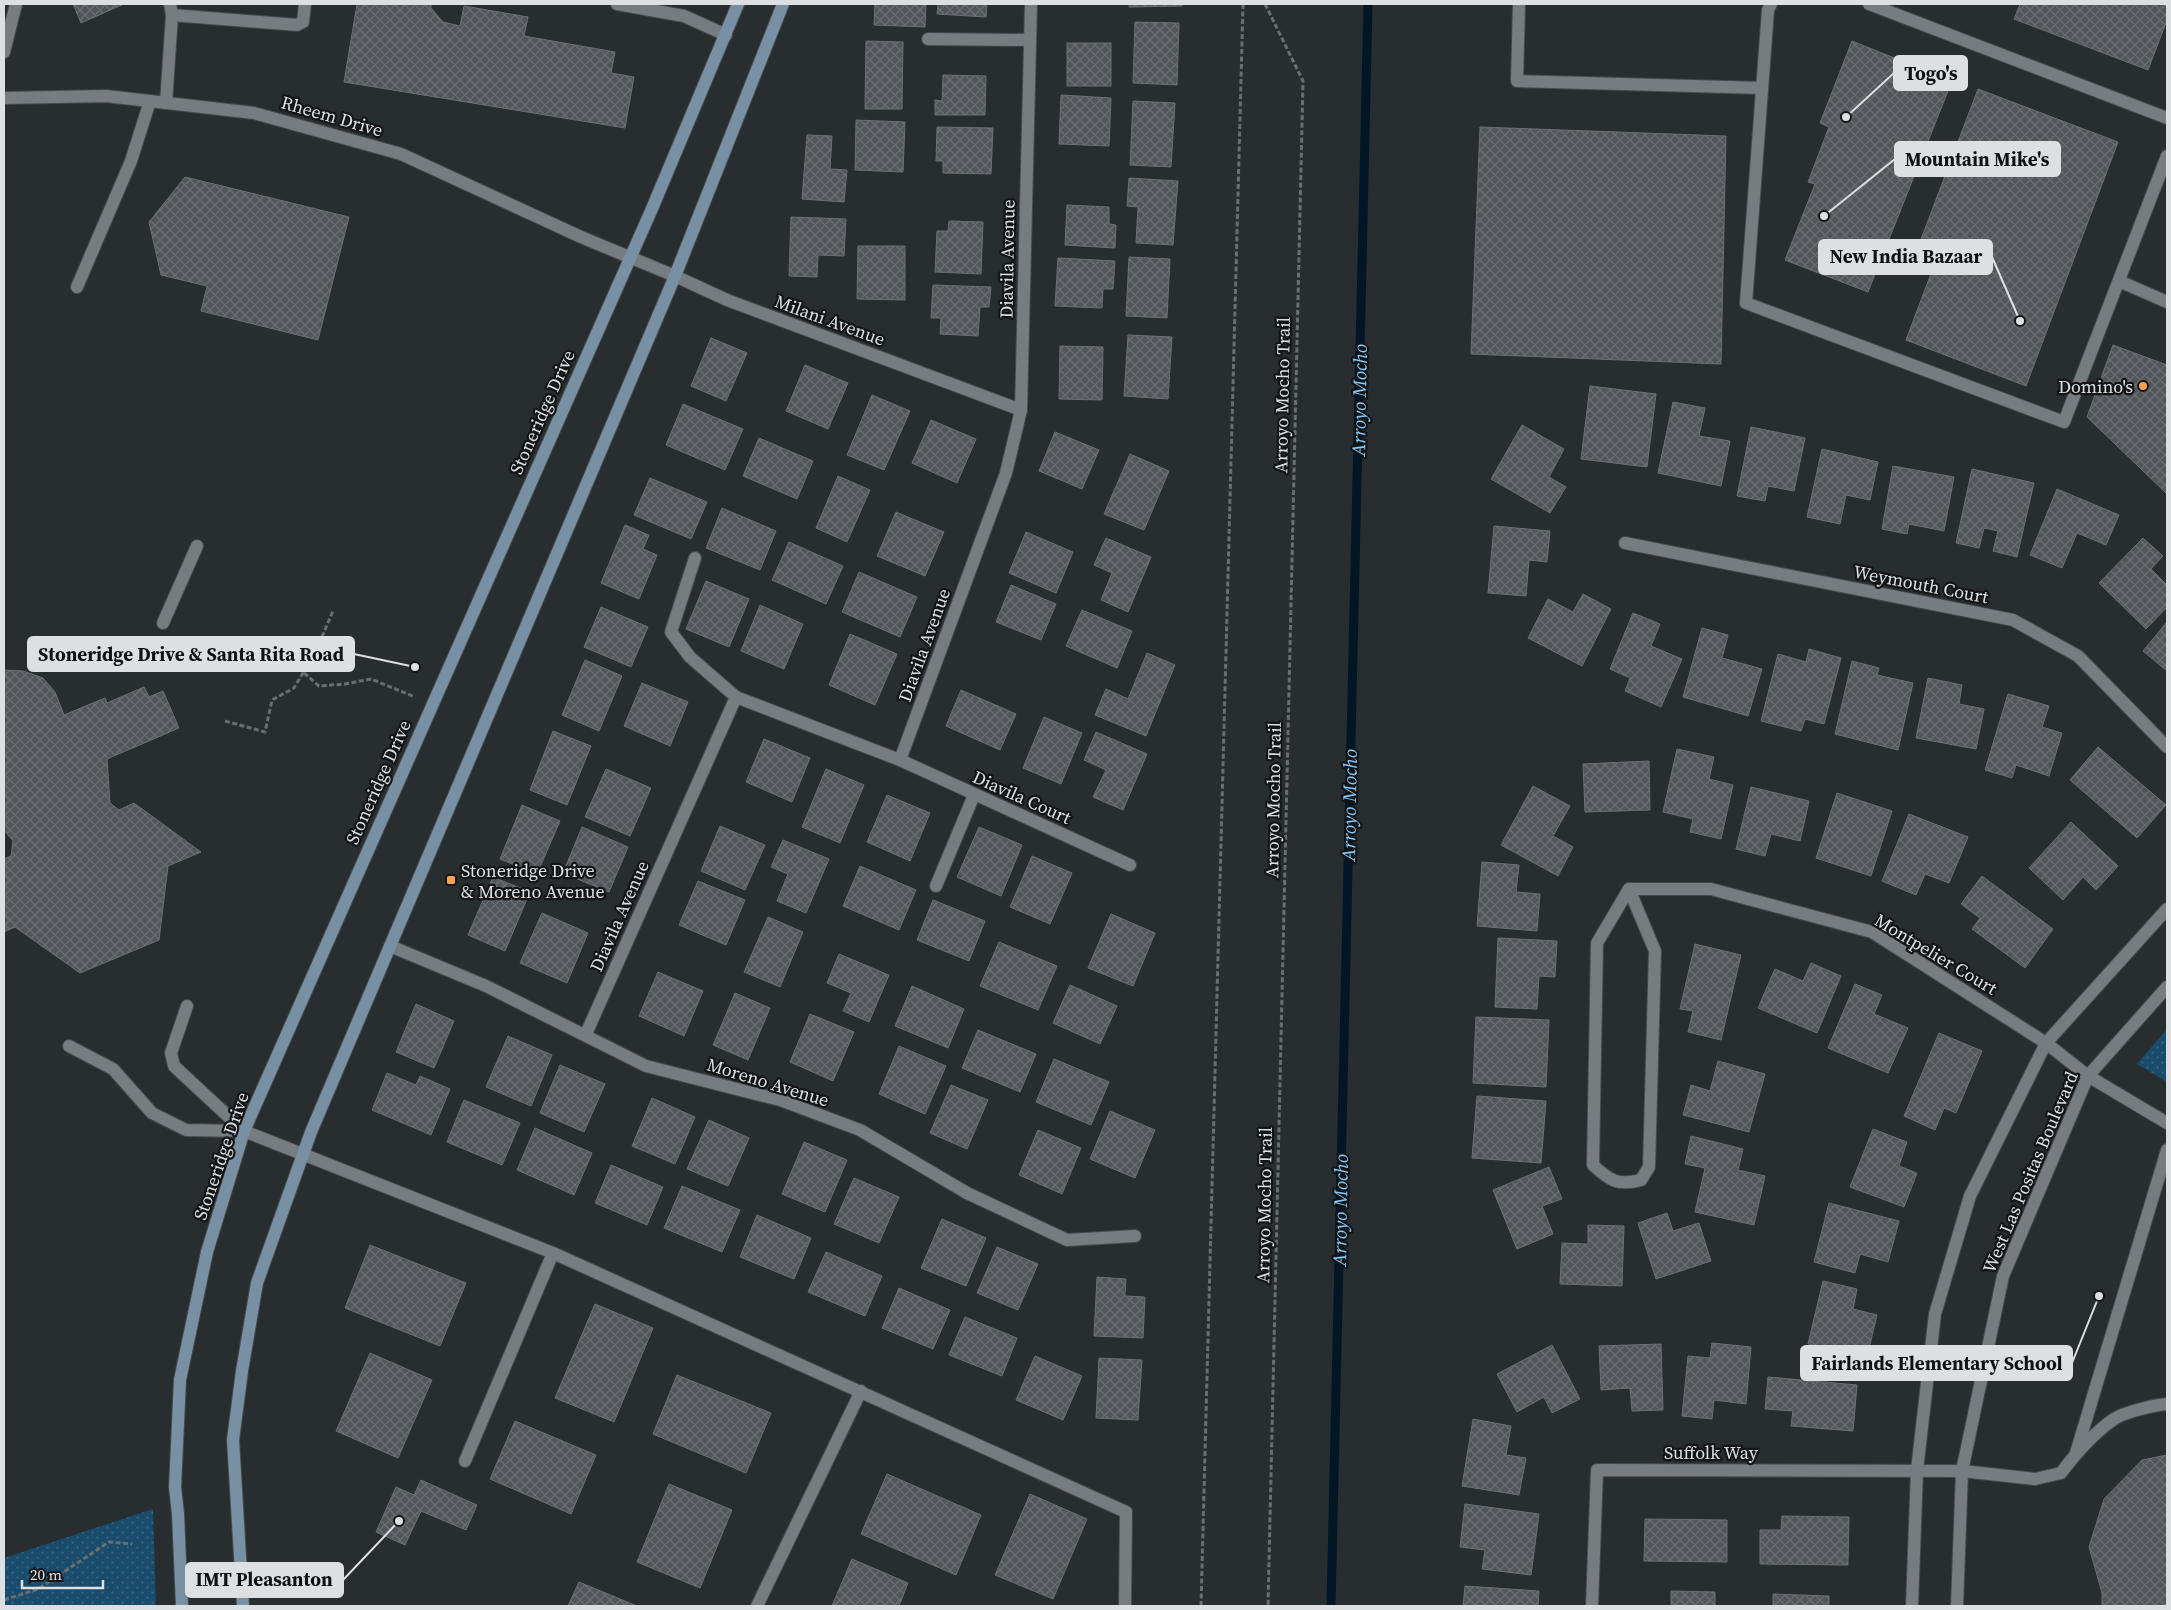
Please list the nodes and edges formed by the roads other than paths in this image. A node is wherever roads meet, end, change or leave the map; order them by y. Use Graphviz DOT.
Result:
graph roads {
  1 [pos="16,4"];
  2 [pos="306,4"];
  3 [pos="617,4"];
  4 [pos="738,4"];
  5 [pos="783,4"];
  6 [pos="1031,4"];
  7 [pos="1519,4"];
  8 [pos="1771,4"];
  9 [pos="1869,4"];
  10 [pos="171,10"];
  11 [pos="7,24"];
  12 [pos="726,35"];
  13 [pos="928,39"];
  14 [pos="1030,40"];
  15 [pos="4,52"];
  16 [pos="1762,88"];
  17 [pos="4,98"];
  18 [pos="150,101"];
  19 [pos="166,103"];
  20 [pos="2167,118"];
  21 [pos="2167,156"];
  22 [pos="630,258"];
  23 [pos="675,276"];
  24 [pos="2119,281"];
  25 [pos="77,287"];
  26 [pos="2167,302"];
  27 [pos="1021,410"];
  28 [pos="1625,543"];
  29 [pos="197,546"];
  30 [pos="695,558"];
  31 [pos="163,623"];
  32 [pos="736,697"];
  33 [pos="2167,747"];
  34 [pos="900,760"];
  35 [pos="974,795"];
  36 [pos="1130,865"];
  37 [pos="936,886"];
  38 [pos="1629,889"];
  39 [pos="2167,908"];
  40 [pos="390,946"];
  41 [pos="2167,987"];
  42 [pos="187,1006"];
  43 [pos="586,1034"];
  44 [pos="2046,1043"];
  45 [pos="69,1046"];
  46 [pos="2088,1076"];
  47 [pos="2167,1123"];
  48 [pos="244,1131"];
  49 [pos="2167,1150"];
  50 [pos="303,1154"];
  51 [pos="1135,1236"];
  52 [pos="552,1253"];
  53 [pos="861,1391"];
  54 [pos="2167,1404"];
  55 [pos="2076,1453"];
  56 [pos="465,1461"];
  57 [pos="1917,1470"];
  58 [pos="1962,1471"];
  59 [pos="182,1606"];
  60 [pos="243,1606"];
  61 [pos="757,1606"];
  62 [pos="1125,1606"];
  63 [pos="1592,1606"];
  64 [pos="1912,1606"];
  65 [pos="1957,1606"];
  1 -- 11 [label="street"];
  2 -- 10 [label="street"];
  3 -- 12 [label="street"];
  4 -- 12 [label="main road, Stoneridge Drive"];
  5 -- 23 [label="main road"];
  6 -- 14 [label="street, Diavila Avenue"];
  7 -- 16 [label="street"];
  8 -- 16 [label="street"];
  9 -- 20 [label="street"];
  10 -- 19 [label="street"];
  11 -- 15 [label="street"];
  12 -- 22 [label="main road, Stoneridge Drive"];
  13 -- 14 [label="street"];
  14 -- 27 [label="street, Diavila Avenue"];
  16 -- 24 [label="street"];
  17 -- 18 [label="street, Rheem Drive"];
  18 -- 19 [label="street, Rheem Drive"];
  18 -- 25 [label="street"];
  19 -- 22 [label="street, Rheem Drive"];
  21 -- 24 [label="street"];
  22 -- 23 [label="street, Milani Avenue"];
  22 -- 48 [label="main road, Stoneridge Drive"];
  23 -- 27 [label="street, Milani Avenue"];
  23 -- 40 [label="main road"];
  24 -- 26 [label="street"];
  27 -- 34 [label="street, Diavila Avenue"];
  28 -- 33 [label="street, Weymouth Court"];
  29 -- 31 [label="street"];
  30 -- 32 [label="street"];
  32 -- 34 [label="street"];
  32 -- 43 [label="street, Diavila Avenue"];
  34 -- 35 [label="street, Diavila Court"];
  35 -- 36 [label="street, Diavila Court"];
  35 -- 37 [label="street"];
  38 -- 38 [label="street"];
  38 -- 44 [label="street, Montpelier Court"];
  39 -- 44 [label="street, West Las Positas Boulevard"];
  40 -- 43 [label="street, Moreno Avenue"];
  40 -- 50 [label="main road"];
  41 -- 46 [label="street, West Las Positas Boulevard"];
  42 -- 48 [label="street"];
  43 -- 51 [label="street, Moreno Avenue"];
  44 -- 46 [label="street, Montpelier Court"];
  44 -- 57 [label="street, West Las Positas Boulevard"];
  45 -- 48 [label="street"];
  46 -- 47 [label="street, Montpelier Court"];
  46 -- 58 [label="street, West Las Positas Boulevard"];
  48 -- 50 [label="street"];
  48 -- 59 [label="main road, Stoneridge Drive"];
  49 -- 55 [label="street"];
  50 -- 52 [label="street"];
  50 -- 60 [label="main road"];
  52 -- 53 [label="street"];
  52 -- 56 [label="street"];
  53 -- 61 [label="street"];
  53 -- 62 [label="street"];
  54 -- 55 [label="street"];
  55 -- 58 [label="street, Suffolk Way"];
  57 -- 58 [label="street, Suffolk Way"];
  57 -- 63 [label="street, Suffolk Way"];
  57 -- 64 [label="street, West Las Positas Boulevard"];
  58 -- 65 [label="street, West Las Positas Boulevard"];
}
